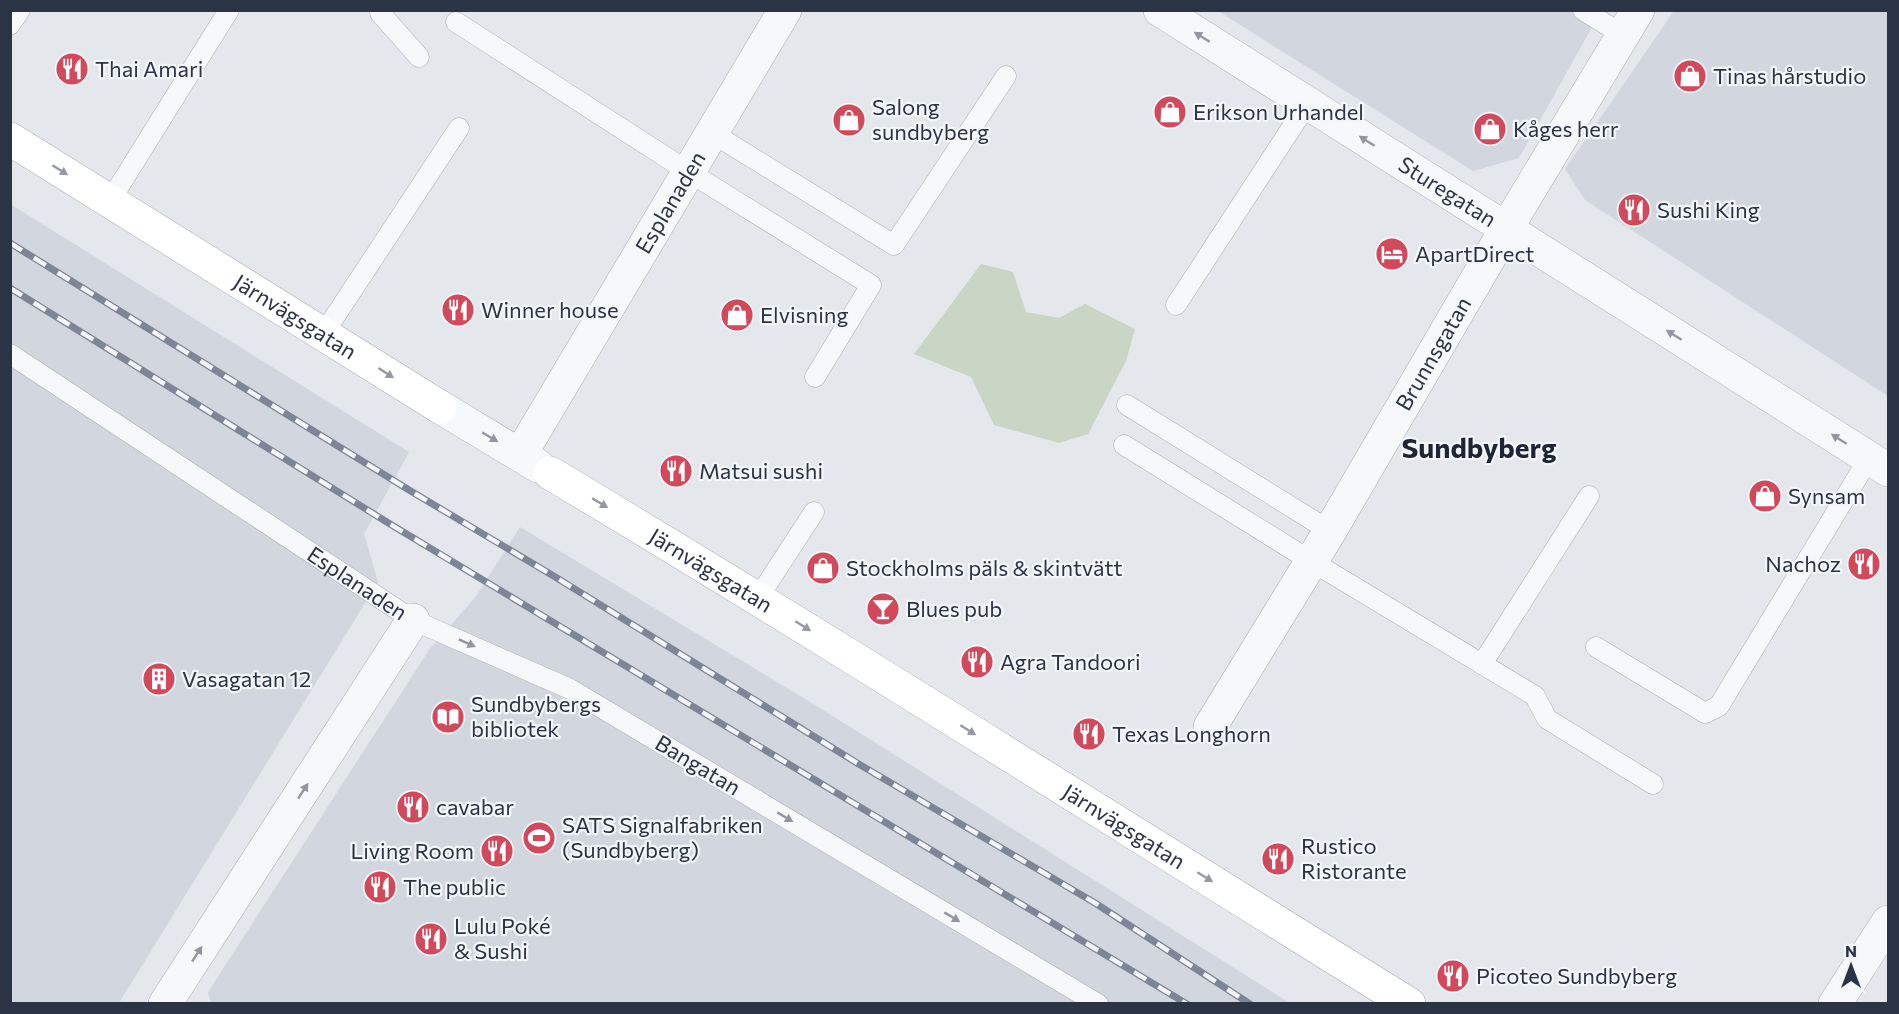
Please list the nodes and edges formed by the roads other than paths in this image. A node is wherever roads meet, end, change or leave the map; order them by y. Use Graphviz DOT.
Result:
graph roads {
  1 [pos="20,10"];
  2 [pos="229,10"];
  3 [pos="785,10"];
  4 [pos="1160,10"];
  5 [pos="1583,10"];
  6 [pos="379,11"];
  7 [pos="456,22"];
  8 [pos="1630,23"];
  9 [pos="10,25"];
  10 [pos="419,57"];
  11 [pos="1006,76"];
  12 [pos="1307,104"];
  13 [pos="459,128"];
  14 [pos="712,133"];
  15 [pos="10,139"];
  16 [pos="689,172"];
  17 [pos="110,201"];
  18 [pos="1506,229"];
  19 [pos="1176,305"];
  20 [pos="324,333"];
  21 [pos="10,354"];
  22 [pos="815,377"];
  23 [pos="1127,405"];
  24 [pos="1124,445"];
  25 [pos="520,455"];
  26 [pos="1879,464"];
  27 [pos="1589,496"];
  28 [pos="814,512"];
  29 [pos="1330,531"];
  30 [pos="1311,561"];
  31 [pos="759,598"];
  32 [pos="413,620"];
  33 [pos="1596,647"];
  34 [pos="1482,664"];
  35 [pos="1210,727"];
  36 [pos="1653,783"];
  37 [pos="1888,922"];
  38 [pos="165,1004"];
  39 [pos="1098,1004"];
  40 [pos="1409,1004"];
  41 [pos="1835,1004"];
  1 -- 9 [label="lane"];
  2 -- 17 [label="lane"];
  3 -- 14 [label="street, Esplanaden"];
  12 -- 4 [label="street, Sturegatan, one-way"];
  5 -- 8 [label="lane"];
  6 -- 10 [label="lane"];
  7 -- 16 [label="lane"];
  8 -- 18 [label="street, Brunnsgatan"];
  11 -- 14 [label="lane"];
  18 -- 12 [label="street, Sturegatan, one-way"];
  12 -- 19 [label="lane"];
  13 -- 20 [label="lane"];
  14 -- 16 [label="street, Esplanaden"];
  15 -- 17 [label="street, Järnvägsgatan, one-way"];
  16 -- 22 [label="lane"];
  16 -- 25 [label="street, Esplanaden"];
  17 -- 20 [label="street, Järnvägsgatan"];
  26 -- 18 [label="street, Sturegatan, one-way"];
  18 -- 29 [label="street, Brunnsgatan"];
  20 -- 25 [label="street, Järnvägsgatan, one-way"];
  21 -- 32 [label="lane, Esplanaden"];
  23 -- 29 [label="lane"];
  24 -- 30 [label="lane"];
  25 -- 31 [label="street, Järnvägsgatan, one-way"];
  26 -- 33 [label="lane"];
  27 -- 34 [label="lane"];
  28 -- 31 [label="lane"];
  29 -- 30 [label="street, Brunnsgatan"];
  30 -- 34 [label="lane"];
  30 -- 35 [label="street, Brunnsgatan"];
  31 -- 40 [label="street, Järnvägsgatan, one-way"];
  38 -- 32 [label="street, Esplanaden, one-way"];
  32 -- 39 [label="lane, Bangatan, one-way"];
  34 -- 36 [label="lane"];
  37 -- 41 [label="street"];
}
